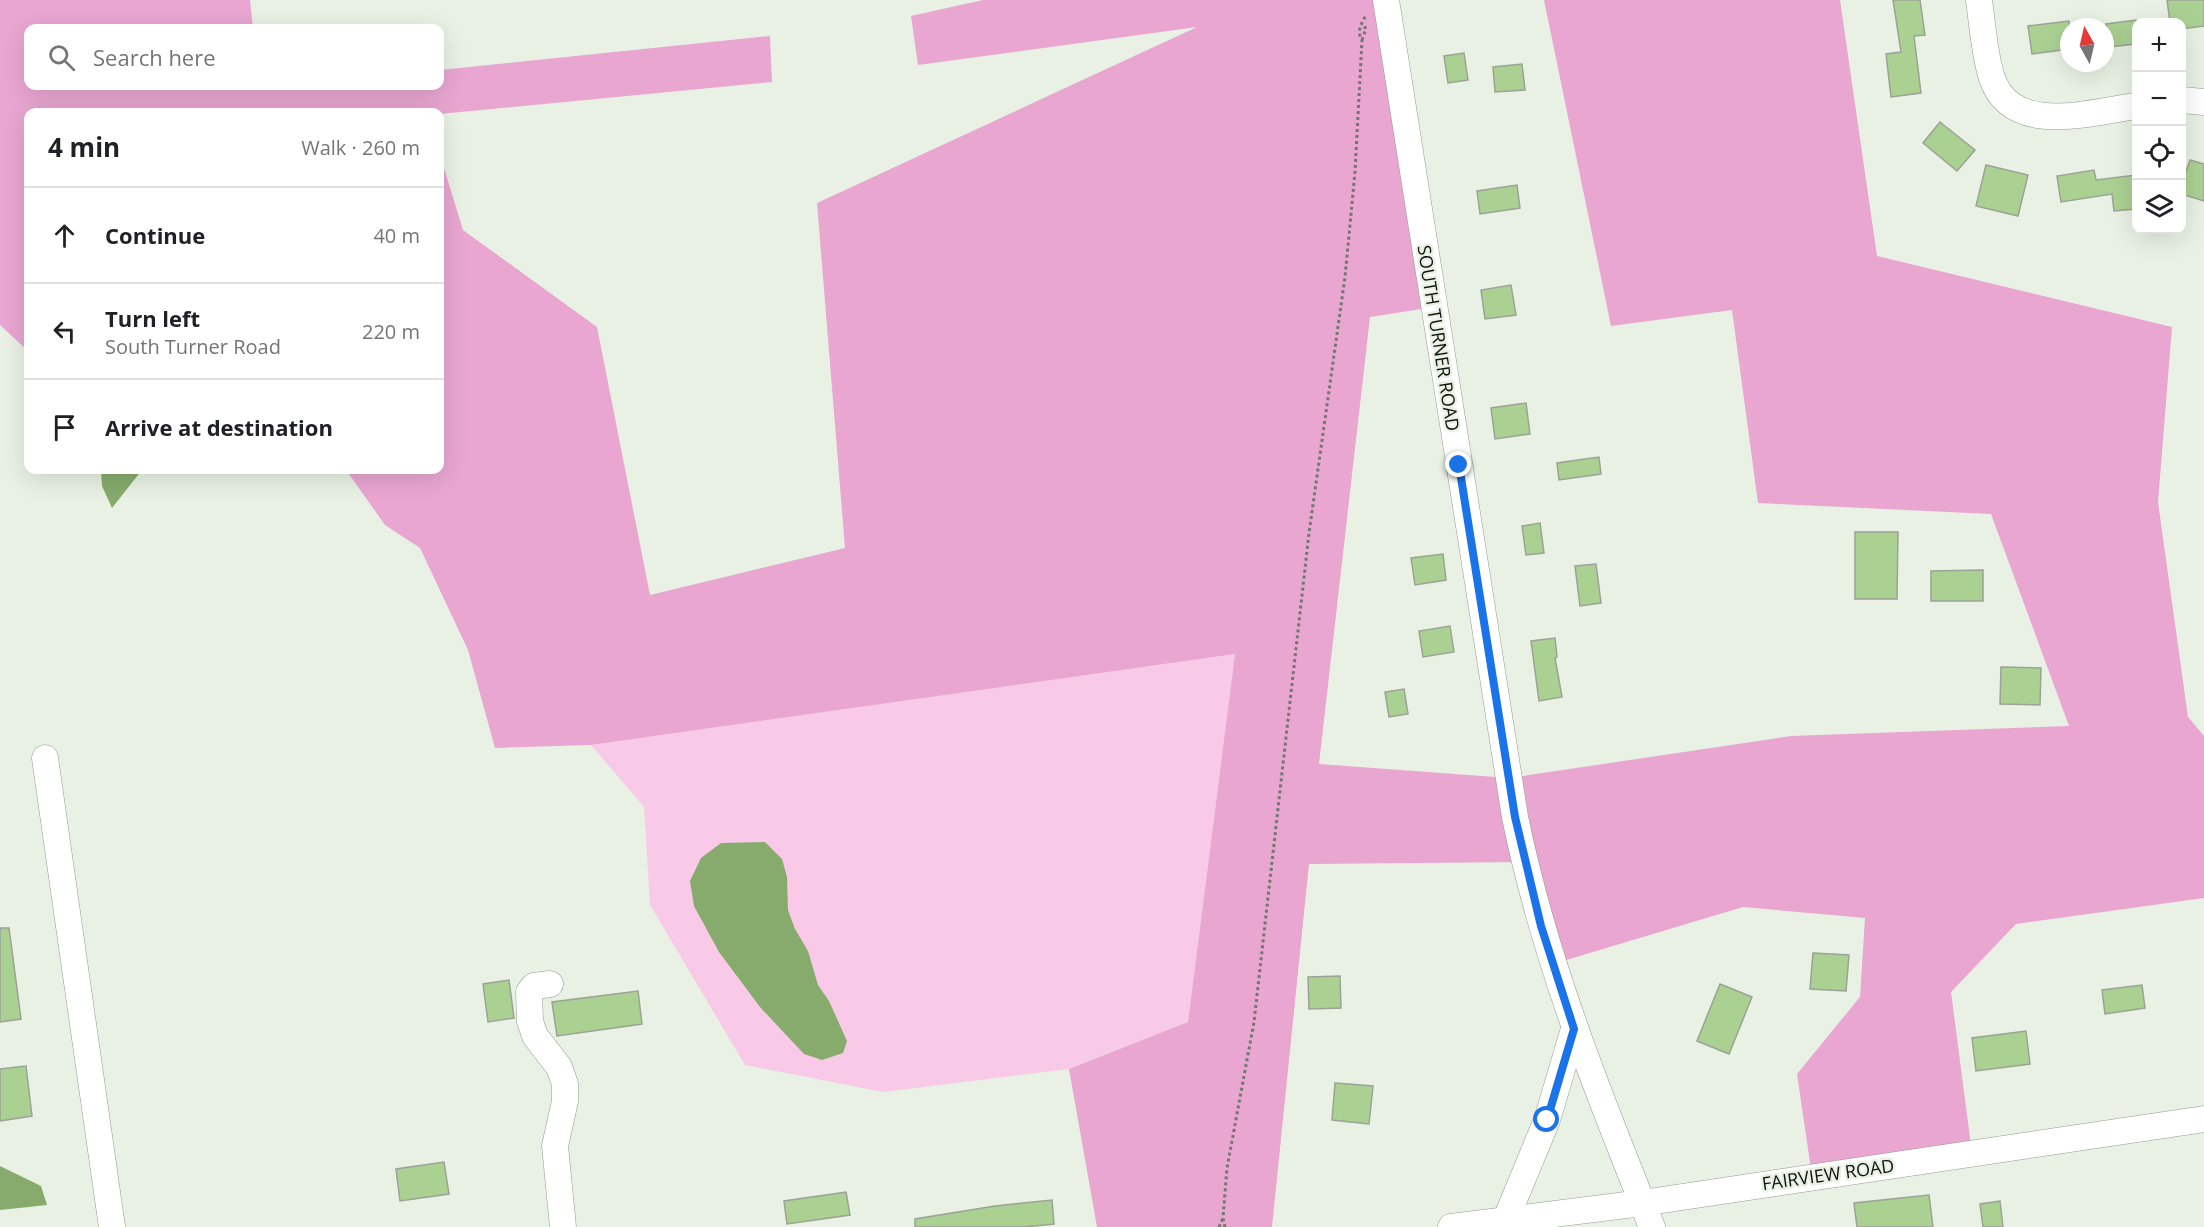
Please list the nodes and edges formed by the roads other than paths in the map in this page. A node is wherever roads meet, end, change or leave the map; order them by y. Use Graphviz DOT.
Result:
graph roads {
  1 [pos="1386,0"];
  2 [pos="1979,0"];
  3 [pos="2186,100"];
  4 [pos="2204,102"];
  5 [pos="2132,107"];
  6 [pos="45,758"];
  7 [pos="550,984"];
  8 [pos="1574,1029"];
  9 [pos="2204,1119"];
  10 [pos="1642,1203"];
  11 [pos="1522,1221"];
  12 [pos="112,1227"];
  13 [pos="563,1227"];
  14 [pos="1451,1227"];
  15 [pos="1652,1227"];
  1 -- 8 [label="street, SOUTH TURNER ROAD"];
  2 -- 5 [label="street"];
  3 -- 4 [label="street"];
  6 -- 12 [label="street"];
  7 -- 13 [label="street"];
  8 -- 10 [label="street, SOUTH TURNER ROAD"];
  8 -- 11 [label="street"];
  9 -- 10 [label="street, FAIRVIEW ROAD"];
  10 -- 11 [label="street, FAIRVIEW ROAD"];
  10 -- 15 [label="street, SOUTH TURNER ROAD"];
  11 -- 14 [label="street, FAIRVIEW ROAD"];
}
